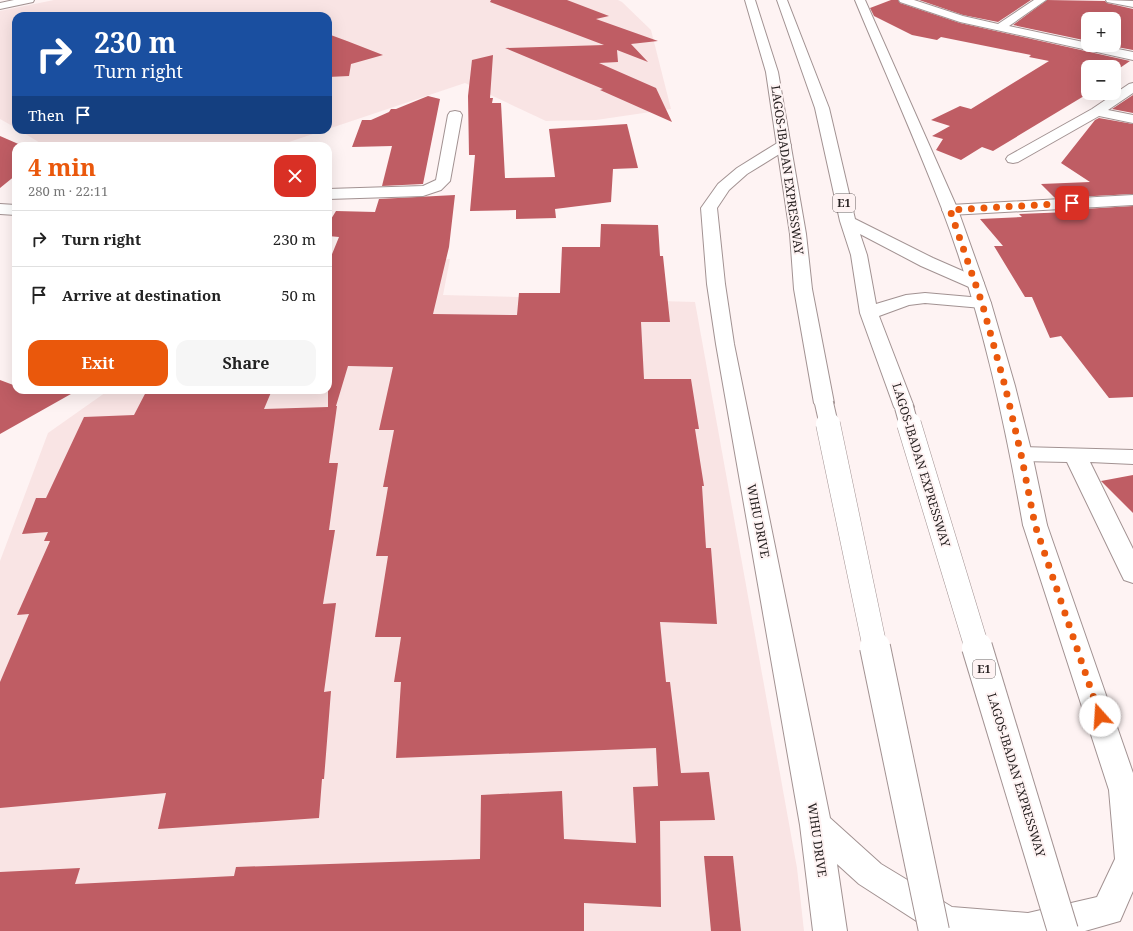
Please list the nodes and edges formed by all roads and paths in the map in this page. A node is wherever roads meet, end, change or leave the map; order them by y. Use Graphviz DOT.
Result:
graph roads {
  1 [pos="30,0"];
  2 [pos="750,0"];
  3 [pos="782,0"];
  4 [pos="860,0"];
  5 [pos="904,0"];
  6 [pos="1041,0"];
  7 [pos="1111,0"];
  8 [pos="1133,4"];
  9 [pos="0,6"];
  10 [pos="1000,27"];
  11 [pos="1133,56"];
  12 [pos="1133,87"];
  13 [pos="1097,112"];
  14 [pos="455,115"];
  15 [pos="1133,119"];
  16 [pos="784,144"];
  17 [pos="1013,159"];
  18 [pos="332,194"];
  19 [pos="1133,200"];
  20 [pos="0,209"];
  21 [pos="12,210"];
  22 [pos="950,210"];
  23 [pos="848,221"];
  24 [pos="975,284"];
  25 [pos="982,303"];
  26 [pos="869,313"];
  27 [pos="1021,454"];
  28 [pos="1075,455"];
  29 [pos="1133,457"];
  30 [pos="1133,574"];
  31 [pos="816,825"];
  32 [pos="830,931"];
  33 [pos="934,931"];
  34 [pos="1063,931"];
  1 -- 9 [label="main road"];
  2 -- 16 [label="main road, LAGOS-IBADAN EXPRESSWAY"];
  3 -- 23 [label="main road, LAGOS-IBADAN EXPRESSWAY / E1"];
  4 -- 22 [label="main road"];
  5 -- 10 [label="main road"];
  6 -- 10 [label="main road"];
  7 -- 8 [label="main road"];
  10 -- 11 [label="main road"];
  12 -- 13 [label="main road"];
  13 -- 15 [label="main road"];
  13 -- 17 [label="main road"];
  14 -- 18 [label="main road"];
  16 -- 31 [label="main road, WIHU DRIVE"];
  16 -- 33 [label="main road, LAGOS-IBADAN EXPRESSWAY, bridge"];
  19 -- 22 [label="main road"];
  20 -- 21 [label="main road"];
  22 -- 24 [label="main road"];
  23 -- 24 [label="main road"];
  23 -- 26 [label="main road, LAGOS-IBADAN EXPRESSWAY / E1"];
  24 -- 25 [label="main road"];
  25 -- 26 [label="main road"];
  25 -- 27 [label="main road"];
  26 -- 34 [label="main road, LAGOS-IBADAN EXPRESSWAY / E1, bridge"];
  27 -- 28 [label="main road"];
  27 -- 31 [label="main road"];
  28 -- 29 [label="main road"];
  28 -- 30 [label="main road"];
  31 -- 32 [label="main road, WIHU DRIVE"];
}
